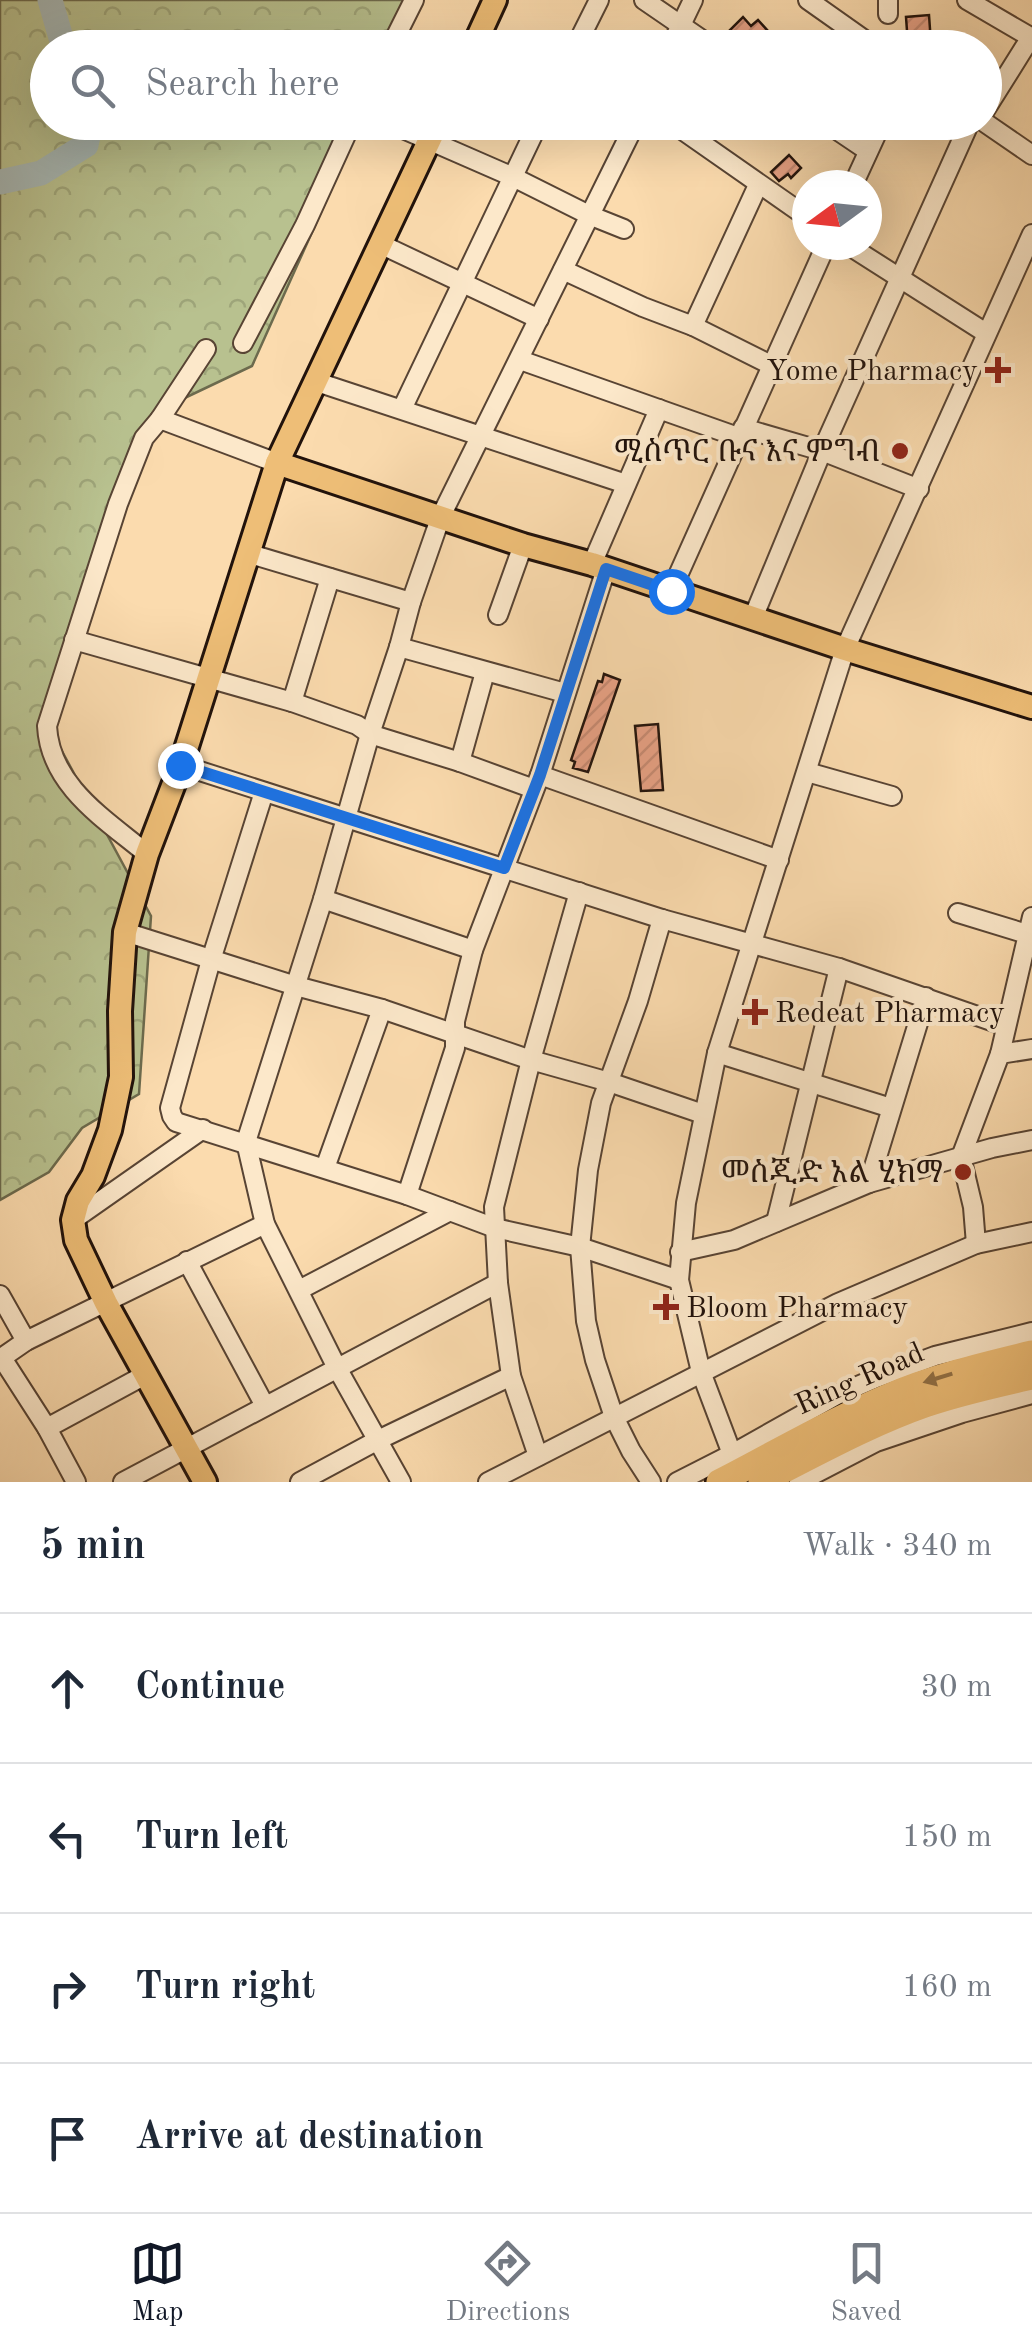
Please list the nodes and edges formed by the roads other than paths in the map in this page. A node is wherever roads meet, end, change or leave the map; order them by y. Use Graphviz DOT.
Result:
graph roads {
  1 [pos="414,0"];
  2 [pos="495,0"];
  3 [pos="599,0"];
  4 [pos="644,0"];
  5 [pos="693,0"];
  6 [pos="808,0"];
  7 [pos="968,0"];
  8 [pos="680,25"];
  9 [pos="399,30"];
  10 [pos="481,30"];
  11 [pos="584,30"];
  12 [pos="678,30"];
  13 [pos="687,30"];
  14 [pos="850,30"];
  15 [pos="1032,38"];
  16 [pos="1002,84"];
  17 [pos="1002,134"];
  18 [pos="344,140"];
  19 [pos="429,140"];
  20 [pos="447,140"];
  21 [pos="529,140"];
  22 [pos="627,140"];
  23 [pos="696,140"];
  24 [pos="851,140"];
  25 [pos="874,140"];
  26 [pos="962,140"];
  27 [pos="868,152"];
  28 [pos="1032,155"];
  29 [pos="860,170"];
  30 [pos="512,177"];
  31 [pos="758,184"];
  32 [pos="792,208"];
  33 [pos="589,215"];
  34 [pos="624,229"];
  35 [pos="1032,234"];
  36 [pos="380,244"];
  37 [pos="819,260"];
  38 [pos="871,260"];
  39 [pos="1025,268"];
  40 [pos="563,270"];
  41 [pos="901,280"];
  42 [pos="462,284"];
  43 [pos="539,320"];
  44 [pos="693,326"];
  45 [pos="986,333"];
  46 [pos="243,343"];
  47 [pos="206,349"];
  48 [pos="520,360"];
  49 [pos="771,366"];
  50 [pos="314,382"];
  51 [pos="402,409"];
  52 [pos="659,410"];
  53 [pos="160,418"];
  54 [pos="740,432"];
  55 [pos="482,435"];
  56 [pos="822,452"];
  57 [pos="277,464"];
  58 [pos="626,484"];
  59 [pos="919,488"];
  60 [pos="442,516"];
  61 [pos="523,545"];
  62 [pos="247,553"];
  63 [pos="599,567"];
  64 [pos="330,578"];
  65 [pos="671,591"];
  66 [pos="411,602"];
  67 [pos="498,614"];
  68 [pos="753,618"];
  69 [pos="74,640"];
  70 [pos="400,646"];
  71 [pos="845,650"];
  72 [pos="485,672"];
  73 [pos="208,678"];
  74 [pos="566,694"];
  75 [pos="292,702"];
  76 [pos="1032,707"];
  77 [pos="370,734"];
  78 [pos="460,762"];
  79 [pos="180,765"];
  80 [pos="806,772"];
  81 [pos="537,782"];
  82 [pos="264,792"];
  83 [pos="892,796"];
  84 [pos="345,818"];
  85 [pos="147,854"];
  86 [pos="778,860"];
  87 [pos="504,868"];
  88 [pos="580,892"];
  89 [pos="323,899"];
  90 [pos="958,912"];
  91 [pos="662,919"];
  92 [pos="1029,926"];
  93 [pos="125,932"];
  94 [pos="752,944"];
  95 [pos="473,950"];
  96 [pos="211,960"];
  97 [pos="839,968"];
  98 [pos="296,986"];
  99 [pos="926,997"];
  100 [pos="382,1009"];
  101 [pos="1006,1026"];
  102 [pos="457,1034"];
  103 [pos="1032,1049"];
  104 [pos="717,1054"];
  105 [pos="1000,1054"];
  106 [pos="531,1060"];
  107 [pos="609,1082"];
  108 [pos="810,1084"];
  109 [pos="891,1108"];
  110 [pos="703,1114"];
  111 [pos="203,1129"];
  112 [pos="1032,1140"];
  113 [pos="246,1142"];
  114 [pos="961,1157"];
  115 [pos="325,1168"];
  116 [pos="869,1183"];
  117 [pos="407,1194"];
  118 [pos="450,1211"];
  119 [pos="73,1220"];
  120 [pos="776,1222"];
  121 [pos="265,1224"];
  122 [pos="494,1228"];
  123 [pos="1032,1232"];
  124 [pos="976,1244"];
  125 [pos="580,1247"];
  126 [pos="680,1252"];
  127 [pos="187,1261"];
  128 [pos="679,1280"];
  129 [pos="498,1284"];
  130 [pos="299,1290"];
  131 [pos="0,1294"];
  132 [pos="106,1303"];
  133 [pos="1032,1332"];
  134 [pos="26,1341"];
  135 [pos="1032,1354"];
  136 [pos="1,1358"];
  137 [pos="337,1368"];
  138 [pos="701,1372"];
  139 [pos="145,1375"];
  140 [pos="511,1376"];
  141 [pos="1032,1377"];
  142 [pos="1032,1394"];
  143 [pos="266,1406"];
  144 [pos="614,1417"];
  145 [pos="47,1428"];
  146 [pos="378,1440"];
  147 [pos="188,1448"];
  148 [pos="732,1454"];
  149 [pos="538,1456"];
  150 [pos="76,1482"];
  151 [pos="124,1482"];
  152 [pos="205,1482"];
  153 [pos="300,1482"];
  154 [pos="401,1482"];
  155 [pos="488,1482"];
  156 [pos="651,1482"];
  157 [pos="677,1482"];
  158 [pos="719,1482"];
  159 [pos="761,1482"];
  160 [pos="799,1482"];
  1 -- 9 [label="street"];
  2 -- 10 [label="main road"];
  3 -- 11 [label="street"];
  4 -- 8 [label="street"];
  5 -- 8 [label="street"];
  6 -- 14 [label="street"];
  7 -- 15 [label="street"];
  8 -- 12 [label="street"];
  8 -- 13 [label="street"];
  15 -- 16 [label="street"];
  17 -- 28 [label="street"];
  18 -- 46 [label="street"];
  19 -- 36 [label="main road"];
  20 -- 30 [label="street"];
  21 -- 30 [label="street"];
  22 -- 33 [label="street"];
  23 -- 31 [label="street"];
  24 -- 27 [label="street"];
  25 -- 27 [label="street"];
  26 -- 41 [label="street"];
  27 -- 29 [label="street"];
  30 -- 33 [label="street"];
  30 -- 42 [label="street"];
  31 -- 32 [label="street"];
  31 -- 44 [label="street"];
  33 -- 34 [label="street"];
  33 -- 40 [label="street"];
  35 -- 39 [label="street"];
  36 -- 42 [label="street"];
  36 -- 50 [label="main road"];
  37 -- 49 [label="street"];
  38 -- 41 [label="street"];
  39 -- 45 [label="street"];
  40 -- 43 [label="street"];
  40 -- 44 [label="street"];
  41 -- 45 [label="street"];
  41 -- 56 [label="street"];
  42 -- 43 [label="street"];
  42 -- 51 [label="street"];
  43 -- 48 [label="street"];
  44 -- 49 [label="street"];
  45 -- 59 [label="street"];
  47 -- 53 [label="street"];
  48 -- 52 [label="street"];
  48 -- 55 [label="street"];
  49 -- 54 [label="street"];
  50 -- 51 [label="street"];
  50 -- 57 [label="main road"];
  51 -- 55 [label="street"];
  52 -- 54 [label="street"];
  52 -- 58 [label="street"];
  53 -- 57 [label="street"];
  53 -- 69 [label="street"];
  54 -- 56 [label="street"];
  54 -- 65 [label="street"];
  55 -- 58 [label="street"];
  55 -- 60 [label="street"];
  56 -- 59 [label="street"];
  56 -- 68 [label="street"];
  57 -- 60 [label="main road"];
  57 -- 62 [label="main road"];
  58 -- 63 [label="street"];
  59 -- 71 [label="street"];
  60 -- 61 [label="main road"];
  60 -- 66 [label="street"];
  61 -- 63 [label="main road"];
  61 -- 67 [label="street"];
  62 -- 64 [label="street"];
  62 -- 73 [label="main road"];
  63 -- 65 [label="main road"];
  63 -- 74 [label="street"];
  64 -- 66 [label="street"];
  64 -- 75 [label="street"];
  65 -- 68 [label="main road"];
  66 -- 70 [label="street"];
  68 -- 71 [label="main road"];
  69 -- 73 [label="street"];
  69 -- 85 [label="street"];
  70 -- 72 [label="street"];
  70 -- 77 [label="street"];
  71 -- 76 [label="main road"];
  71 -- 80 [label="street"];
  72 -- 74 [label="street"];
  72 -- 78 [label="street"];
  73 -- 75 [label="street"];
  73 -- 79 [label="main road"];
  74 -- 81 [label="street"];
  75 -- 77 [label="street"];
  77 -- 78 [label="street"];
  77 -- 84 [label="street"];
  78 -- 81 [label="street"];
  79 -- 82 [label="street"];
  79 -- 85 [label="main road"];
  80 -- 83 [label="street"];
  80 -- 86 [label="street"];
  81 -- 86 [label="street"];
  81 -- 87 [label="street"];
  82 -- 84 [label="street"];
  82 -- 96 [label="street"];
  84 -- 87 [label="street"];
  84 -- 89 [label="street"];
  85 -- 93 [label="main road"];
  86 -- 94 [label="street"];
  87 -- 88 [label="street"];
  87 -- 95 [label="street"];
  88 -- 91 [label="street"];
  88 -- 106 [label="street"];
  89 -- 95 [label="street"];
  89 -- 98 [label="street"];
  90 -- 92 [label="street"];
  91 -- 94 [label="street"];
  91 -- 107 [label="street"];
  92 -- 101 [label="street"];
  93 -- 96 [label="street"];
  93 -- 119 [label="main road"];
  94 -- 97 [label="street"];
  94 -- 104 [label="street"];
  95 -- 102 [label="street"];
  96 -- 98 [label="street"];
  96 -- 111 [label="street"];
  97 -- 99 [label="street"];
  97 -- 108 [label="street"];
  98 -- 100 [label="street"];
  98 -- 113 [label="street"];
  99 -- 101 [label="street"];
  99 -- 109 [label="street"];
  100 -- 102 [label="street"];
  100 -- 115 [label="street"];
  101 -- 105 [label="street"];
  102 -- 106 [label="street"];
  102 -- 117 [label="street"];
  103 -- 105 [label="street"];
  104 -- 108 [label="street"];
  104 -- 110 [label="street"];
  105 -- 114 [label="street"];
  106 -- 107 [label="street"];
  106 -- 122 [label="street"];
  107 -- 110 [label="street"];
  107 -- 125 [label="street"];
  108 -- 109 [label="street"];
  108 -- 120 [label="street"];
  109 -- 116 [label="street"];
  110 -- 126 [label="street"];
  111 -- 113 [label="street"];
  111 -- 119 [label="street"];
  112 -- 114 [label="street"];
  113 -- 115 [label="street"];
  113 -- 121 [label="street"];
  114 -- 116 [label="street"];
  114 -- 124 [label="street"];
  115 -- 117 [label="street"];
  116 -- 120 [label="street"];
  117 -- 118 [label="street"];
  118 -- 122 [label="street"];
  118 -- 130 [label="street"];
  119 -- 132 [label="main road"];
  120 -- 126 [label="street"];
  121 -- 127 [label="street"];
  121 -- 130 [label="street"];
  122 -- 125 [label="street"];
  122 -- 129 [label="street"];
  123 -- 124 [label="street"];
  124 -- 138 [label="street"];
  125 -- 128 [label="street"];
  125 -- 144 [label="street"];
  126 -- 128 [label="street"];
  127 -- 132 [label="street"];
  127 -- 143 [label="street"];
  128 -- 138 [label="street"];
  129 -- 137 [label="street"];
  129 -- 140 [label="street"];
  130 -- 137 [label="street"];
  131 -- 134 [label="street"];
  132 -- 134 [label="street"];
  132 -- 139 [label="main road"];
  133 -- 148 [label="street"];
  134 -- 136 [label="street"];
  135 -- 158 [label="highway, Ring Road, one-way"];
  136 -- 145 [label="street"];
  137 -- 143 [label="street"];
  137 -- 146 [label="street"];
  138 -- 144 [label="street"];
  138 -- 148 [label="street"];
  139 -- 145 [label="street"];
  139 -- 147 [label="main road"];
  140 -- 146 [label="street"];
  140 -- 149 [label="street"];
  141 -- 159 [label="highway, Ring Road"];
  142 -- 160 [label="street"];
  143 -- 147 [label="street"];
  144 -- 149 [label="street"];
  144 -- 156 [label="street"];
  145 -- 150 [label="street"];
  146 -- 153 [label="street"];
  146 -- 154 [label="street"];
  147 -- 151 [label="street"];
  147 -- 152 [label="main road"];
  148 -- 157 [label="street"];
  149 -- 155 [label="street"];
}
